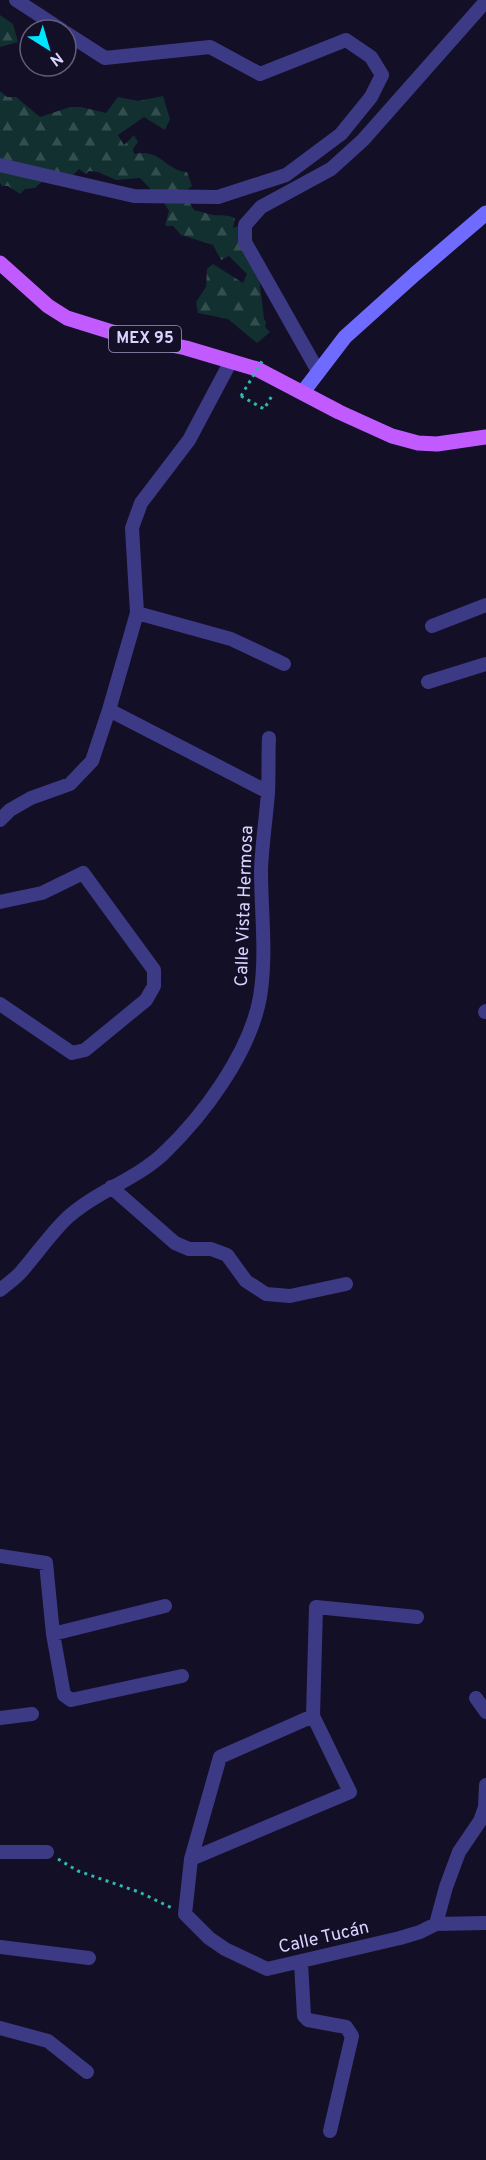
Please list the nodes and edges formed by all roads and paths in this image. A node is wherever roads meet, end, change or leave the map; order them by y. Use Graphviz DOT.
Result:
graph roads {
  1 [pos="16,0"];
  2 [pos="486,1"];
  3 [pos="44,18"];
  4 [pos="78,41"];
  5 [pos="0,165"];
  6 [pos="486,213"];
  7 [pos="0,263"];
  8 [pos="264,358"];
  9 [pos="231,360"];
  10 [pos="318,371"];
  11 [pos="303,392"];
  12 [pos="264,408"];
  13 [pos="486,437"];
  14 [pos="486,605"];
  15 [pos="136,613"];
  16 [pos="432,626"];
  17 [pos="284,664"];
  18 [pos="486,664"];
  19 [pos="428,682"];
  20 [pos="110,710"];
  21 [pos="269,738"];
  22 [pos="268,792"];
  23 [pos="0,820"];
  24 [pos="0,902"];
  25 [pos="0,1004"];
  26 [pos="111,1187"];
  27 [pos="346,1284"];
  28 [pos="0,1290"];
  29 [pos="0,1556"];
  30 [pos="165,1606"];
  31 [pos="417,1617"];
  32 [pos="53,1634"];
  33 [pos="182,1676"];
  34 [pos="476,1698"];
  35 [pos="486,1712"];
  36 [pos="32,1714"];
  37 [pos="313,1716"];
  38 [pos="0,1718"];
  39 [pos="486,1785"];
  40 [pos="0,1852"];
  41 [pos="47,1852"];
  42 [pos="191,1859"];
  43 [pos="185,1914"];
  44 [pos="486,1923"];
  45 [pos="436,1924"];
  46 [pos="0,1947"];
  47 [pos="89,1958"];
  48 [pos="301,1963"];
  49 [pos="0,2028"];
  50 [pos="87,2072"];
  51 [pos="330,2131"];
  1 -- 3 [label="street"];
  2 -- 10 [label="street"];
  4 -- 5 [label="street"];
  6 -- 10 [label="main road"];
  7 -- 9 [label="main road, MEX 95"];
  8 -- 12 [label="path, bridge"];
  9 -- 11 [label="main road, MEX 95"];
  9 -- 15 [label="street"];
  10 -- 11 [label="main road"];
  11 -- 13 [label="main road, MEX 95"];
  14 -- 16 [label="street"];
  15 -- 17 [label="street"];
  15 -- 20 [label="street"];
  18 -- 19 [label="street"];
  20 -- 22 [label="street"];
  20 -- 23 [label="street"];
  21 -- 22 [label="street, Calle Vista Hermosa"];
  22 -- 26 [label="street, Calle Vista Hermosa"];
  24 -- 25 [label="street"];
  26 -- 27 [label="street"];
  26 -- 28 [label="street, Calle Vista Hermosa"];
  29 -- 32 [label="street"];
  30 -- 32 [label="street"];
  31 -- 37 [label="street"];
  32 -- 33 [label="street"];
  34 -- 35 [label="street"];
  36 -- 38 [label="street"];
  37 -- 42 [label="street"];
  37 -- 42 [label="street"];
  39 -- 45 [label="street"];
  40 -- 41 [label="street"];
  41 -- 43 [label="path"];
  42 -- 43 [label="street"];
  43 -- 48 [label="street, Calle Tucán"];
  44 -- 45 [label="street, Calle Tucán"];
  45 -- 48 [label="street, Calle Tucán"];
  46 -- 47 [label="street"];
  48 -- 51 [label="street"];
  49 -- 50 [label="street"];
}
